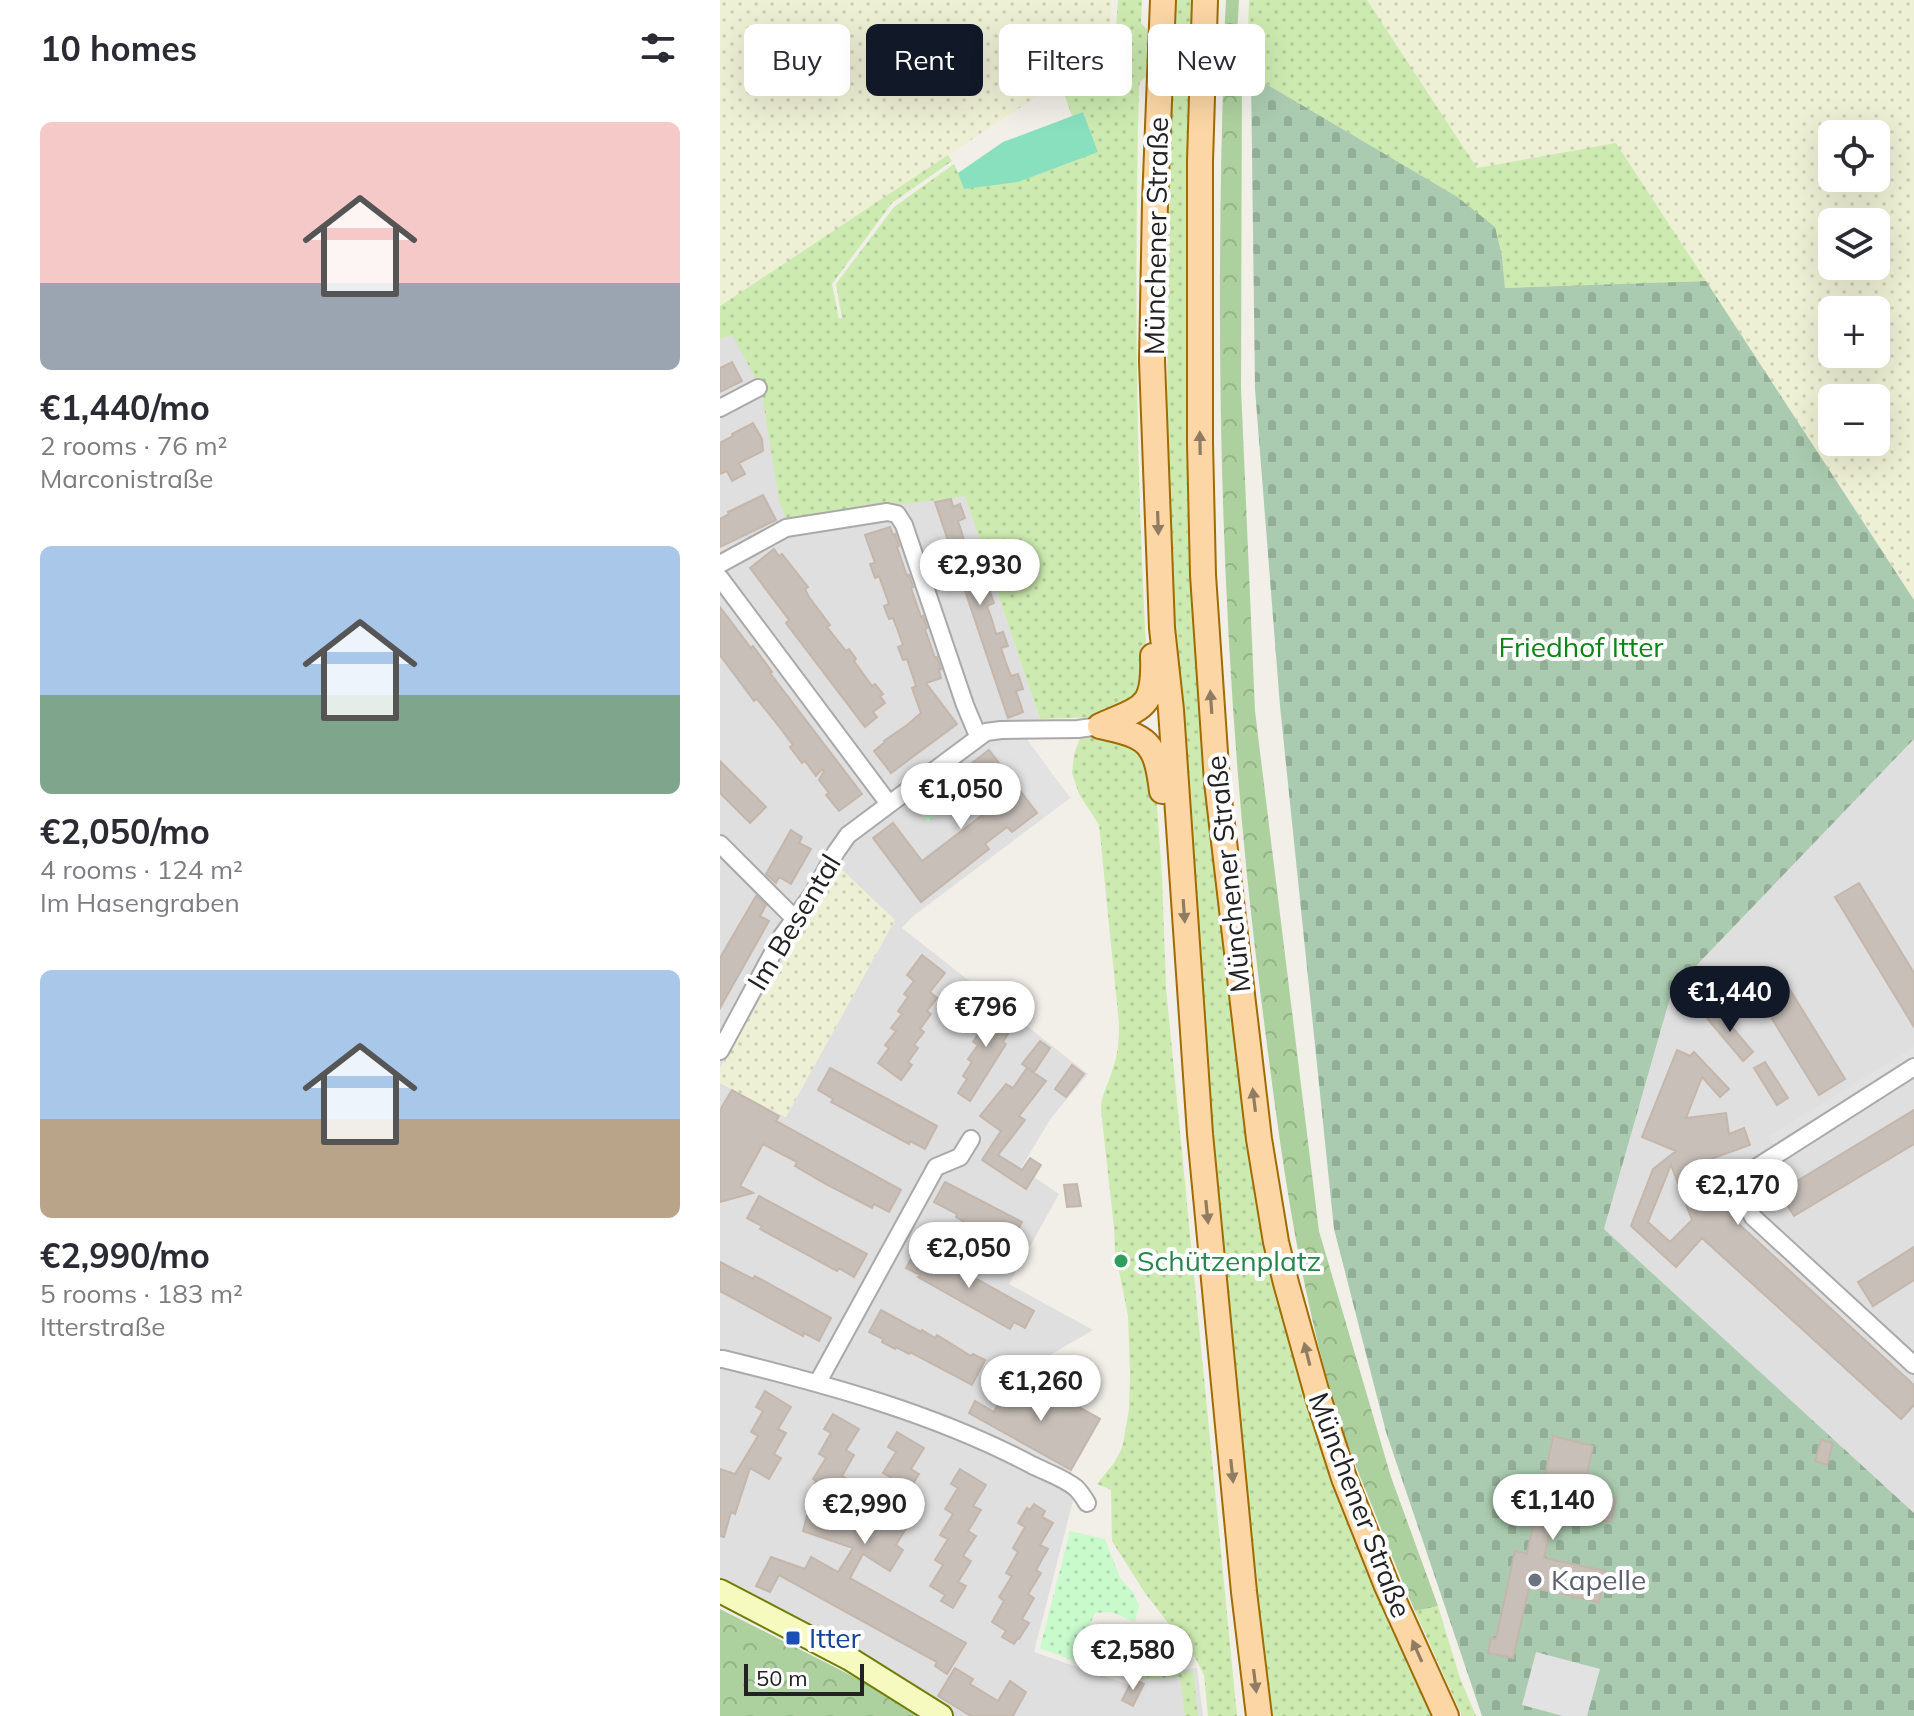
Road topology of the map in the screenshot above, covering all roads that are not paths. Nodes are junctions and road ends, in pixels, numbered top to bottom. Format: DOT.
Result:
graph roads {
  1 [pos="1163,0"];
  2 [pos="1205,0"];
  3 [pos="758,388"];
  4 [pos="720,408"];
  5 [pos="720,564"];
  6 [pos="720,578"];
  7 [pos="1162,628"];
  8 [pos="1100,726"];
  9 [pos="978,736"];
  10 [pos="889,804"];
  11 [pos="1179,833"];
  12 [pos="720,844"];
  13 [pos="795,919"];
  14 [pos="721,1045"];
  15 [pos="1914,1067"];
  16 [pos="971,1139"];
  17 [pos="720,1359"];
  18 [pos="1914,1365"];
  19 [pos="818,1382"];
  20 [pos="1087,1503"];
  21 [pos="720,1591"];
  22 [pos="941,1716"];
  23 [pos="1259,1716"];
  24 [pos="1446,1716"];
  1 -- 7 [label="main road, Münchener Straße, one-way"];
  24 -- 2 [label="main road, Münchener Straße, one-way"];
  3 -- 4 [label="street"];
  5 -- 9 [label="street"];
  6 -- 10 [label="street"];
  7 -- 8 [label="main road"];
  7 -- 11 [label="main road, Münchener Straße"];
  8 -- 9 [label="street, Im Besental"];
  8 -- 11 [label="main road"];
  9 -- 10 [label="street, Im Besental"];
  10 -- 13 [label="street, Im Besental"];
  11 -- 23 [label="main road, Münchener Straße, one-way"];
  12 -- 13 [label="street"];
  13 -- 14 [label="street, Im Besental"];
  15 -- 18 [label="street"];
  16 -- 19 [label="street"];
  17 -- 19 [label="street"];
  19 -- 20 [label="street"];
  21 -- 22 [label="street"];
}
